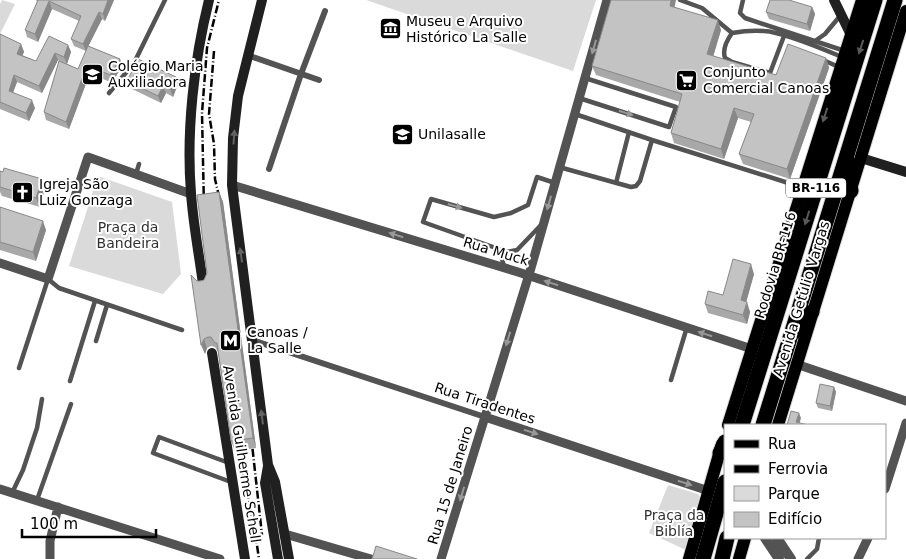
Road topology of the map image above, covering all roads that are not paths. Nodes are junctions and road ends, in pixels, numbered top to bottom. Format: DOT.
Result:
graph roads {
  1 [pos="164,0"];
  2 [pos="209,0"];
  3 [pos="262,0"];
  4 [pos="607,0"];
  5 [pos="680,0"];
  6 [pos="743,0"];
  7 [pos="834,0"];
  8 [pos="862,0"];
  9 [pos="875,0"];
  10 [pos="895,0"];
  11 [pos="325,10"];
  12 [pos="906,11"];
  13 [pos="842,14"];
  14 [pos="732,33"];
  15 [pos="850,35"];
  16 [pos="784,36"];
  17 [pos="815,41"];
  18 [pos="785,51"];
  19 [pos="777,54"];
  20 [pos="247,55"];
  21 [pos="815,57"];
  22 [pos="843,59"];
  23 [pos="301,74"];
  24 [pos="585,78"];
  25 [pos="319,80"];
  26 [pos="109,93"];
  27 [pos="579,98"];
  28 [pos="575,114"];
  29 [pos="629,132"];
  30 [pos="652,140"];
  31 [pos="854,156"];
  32 [pos="139,164"];
  33 [pos="559,167"];
  34 [pos="269,169"];
  35 [pos="906,172"];
  36 [pos="136,174"];
  37 [pos="616,182"];
  38 [pos="555,183"];
  39 [pos="232,185"];
  40 [pos="802,187"];
  41 [pos="850,191"];
  42 [pos="190,194"];
  43 [pos="544,221"];
  44 [pos="500,250"];
  45 [pos="0,263"];
  46 [pos="504,268"];
  47 [pos="528,276"];
  48 [pos="48,278"];
  49 [pos="203,284"];
  50 [pos="95,301"];
  51 [pos="107,305"];
  52 [pos="812,312"];
  53 [pos="687,328"];
  54 [pos="182,330"];
  55 [pos="252,340"];
  56 [pos="96,341"];
  57 [pos="752,349"];
  58 [pos="212,353"];
  59 [pos="796,364"];
  60 [pos="19,368"];
  61 [pos="757,376"];
  62 [pos="671,380"];
  63 [pos="70,381"];
  64 [pos="42,399"];
  65 [pos="906,401"];
  66 [pos="71,404"];
  67 [pos="485,417"];
  68 [pos="906,423"];
  69 [pos="728,424"];
  70 [pos="733,424"];
  71 [pos="742,424"];
  72 [pos="763,424"];
  73 [pos="769,424"];
  74 [pos="778,424"];
  75 [pos="722,447"];
  76 [pos="230,463"];
  77 [pos="268,465"];
  78 [pos="233,482"];
  79 [pos="724,486"];
  80 [pos="886,486"];
  81 [pos="0,489"];
  82 [pos="709,491"];
  83 [pos="12,493"];
  84 [pos="37,500"];
  85 [pos="58,507"];
  86 [pos="285,534"];
  87 [pos="727,539"];
  88 [pos="745,539"];
  89 [pos="766,539"];
  90 [pos="777,539"];
  91 [pos="820,539"];
  92 [pos="868,539"];
  93 [pos="50,559"];
  94 [pos="220,559"];
  95 [pos="245,559"];
  96 [pos="278,559"];
  97 [pos="289,559"];
  98 [pos="371,559"];
  99 [pos="441,559"];
  100 [pos="689,559"];
  101 [pos="703,559"];
  102 [pos="722,559"];
  103 [pos="739,559"];
  104 [pos="779,559"];
  105 [pos="791,559"];
  106 [pos="807,559"];
  107 [pos="858,559"];
  1 -- 26 [label="lane"];
  2 -- 42 [label="main road"];
  3 -- 20 [label="main road"];
  4 -- 24 [label="street, Rua 15 de Janeiro, one-way"];
  5 -- 14 [label="lane"];
  6 -- 17 [label="lane"];
  7 -- 13 [label="main road"];
  8 -- 15 [label="main road"];
  9 -- 61 [label="highway, Rodovia BR-116 / BR-116, one-way"];
  10 -- 31 [label="highway, BR-116"];
  11 -- 23 [label="street"];
  12 -- 31 [label="main road"];
  13 -- 15 [label="main road"];
  13 -- 17 [label="lane"];
  14 -- 16 [label="lane"];
  14 -- 19 [label="lane"];
  15 -- 22 [label="main road"];
  16 -- 19 [label="lane"];
  16 -- 22 [label="lane"];
  17 -- 22 [label="lane"];
  18 -- 19 [label="lane"];
  20 -- 23 [label="street"];
  39 -- 20 [label="main road, one-way"];
  21 -- 22 [label="lane"];
  22 -- 40 [label="main road, one-way"];
  23 -- 25 [label="street"];
  23 -- 34 [label="street"];
  24 -- 27 [label="street, Rua 15 de Janeiro"];
  27 -- 24 [label="lane, one-way"];
  27 -- 28 [label="street, Rua 15 de Janeiro"];
  28 -- 29 [label="lane"];
  28 -- 33 [label="street, Rua 15 de Janeiro"];
  29 -- 30 [label="lane"];
  29 -- 37 [label="lane"];
  30 -- 37 [label="lane"];
  30 -- 40 [label="lane"];
  31 -- 35 [label="main road"];
  31 -- 41 [label="highway, BR-116"];
  31 -- 72 [label="highway, BR-116"];
  32 -- 36 [label="lane"];
  33 -- 37 [label="lane"];
  33 -- 38 [label="street, Rua 15 de Janeiro"];
  36 -- 42 [label="street"];
  36 -- 48 [label="street"];
  38 -- 43 [label="street, Rua 15 de Janeiro, one-way"];
  44 -- 38 [label="lane, one-way"];
  46 -- 39 [label="street, Rua Muck, one-way"];
  55 -- 39 [label="main road, one-way"];
  40 -- 57 [label="main road"];
  41 -- 52 [label="main road, Avenida Getúlio Vargas"];
  42 -- 49 [label="main road"];
  43 -- 44 [label="lane"];
  43 -- 47 [label="street, Rua 15 de Janeiro"];
  44 -- 46 [label="lane"];
  45 -- 48 [label="street"];
  46 -- 47 [label="street, Rua Muck"];
  53 -- 47 [label="street, Rua Muck, one-way"];
  47 -- 67 [label="street, Rua 15 de Janeiro, one-way"];
  48 -- 50 [label="lane"];
  48 -- 60 [label="lane"];
  50 -- 51 [label="lane"];
  50 -- 63 [label="lane"];
  51 -- 54 [label="lane"];
  51 -- 56 [label="lane"];
  52 -- 59 [label="main road, Avenida Getúlio Vargas"];
  52 -- 73 [label="highway"];
  57 -- 53 [label="street, Rua Muck, one-way"];
  53 -- 62 [label="lane"];
  55 -- 67 [label="street, Rua Tiradentes"];
  77 -- 55 [label="main road, one-way"];
  57 -- 69 [label="main road"];
  58 -- 76 [label="main road, Avenida Guilherme Schell"];
  59 -- 65 [label="street"];
  59 -- 74 [label="main road, Avenida Getúlio Vargas"];
  61 -- 70 [label="highway, BR-116"];
  61 -- 71 [label="highway, Rodovia BR-116 / BR-116"];
  64 -- 83 [label="lane"];
  66 -- 84 [label="lane"];
  67 -- 82 [label="street, Rua Tiradentes, one-way"];
  67 -- 99 [label="street, Rua 15 de Janeiro, one-way"];
  68 -- 80 [label="street"];
  75 -- 82 [label="main road"];
  76 -- 78 [label="main road, Avenida Guilherme Schell"];
  76 -- 78 [label="lane"];
  77 -- 86 [label="main road"];
  77 -- 96 [label="main road"];
  78 -- 95 [label="main road, Avenida Guilherme Schell"];
  79 -- 101 [label="highway"];
  81 -- 83 [label="street"];
  82 -- 100 [label="main road"];
  83 -- 84 [label="street"];
  84 -- 85 [label="street"];
  85 -- 93 [label="street"];
  85 -- 94 [label="street"];
  86 -- 97 [label="main road"];
  86 -- 98 [label="street"];
  87 -- 102 [label="highway"];
  88 -- 103 [label="main road"];
  89 -- 104 [label="street"];
  90 -- 105 [label="street"];
  91 -- 106 [label="lane"];
  92 -- 107 [label="street"];
}
